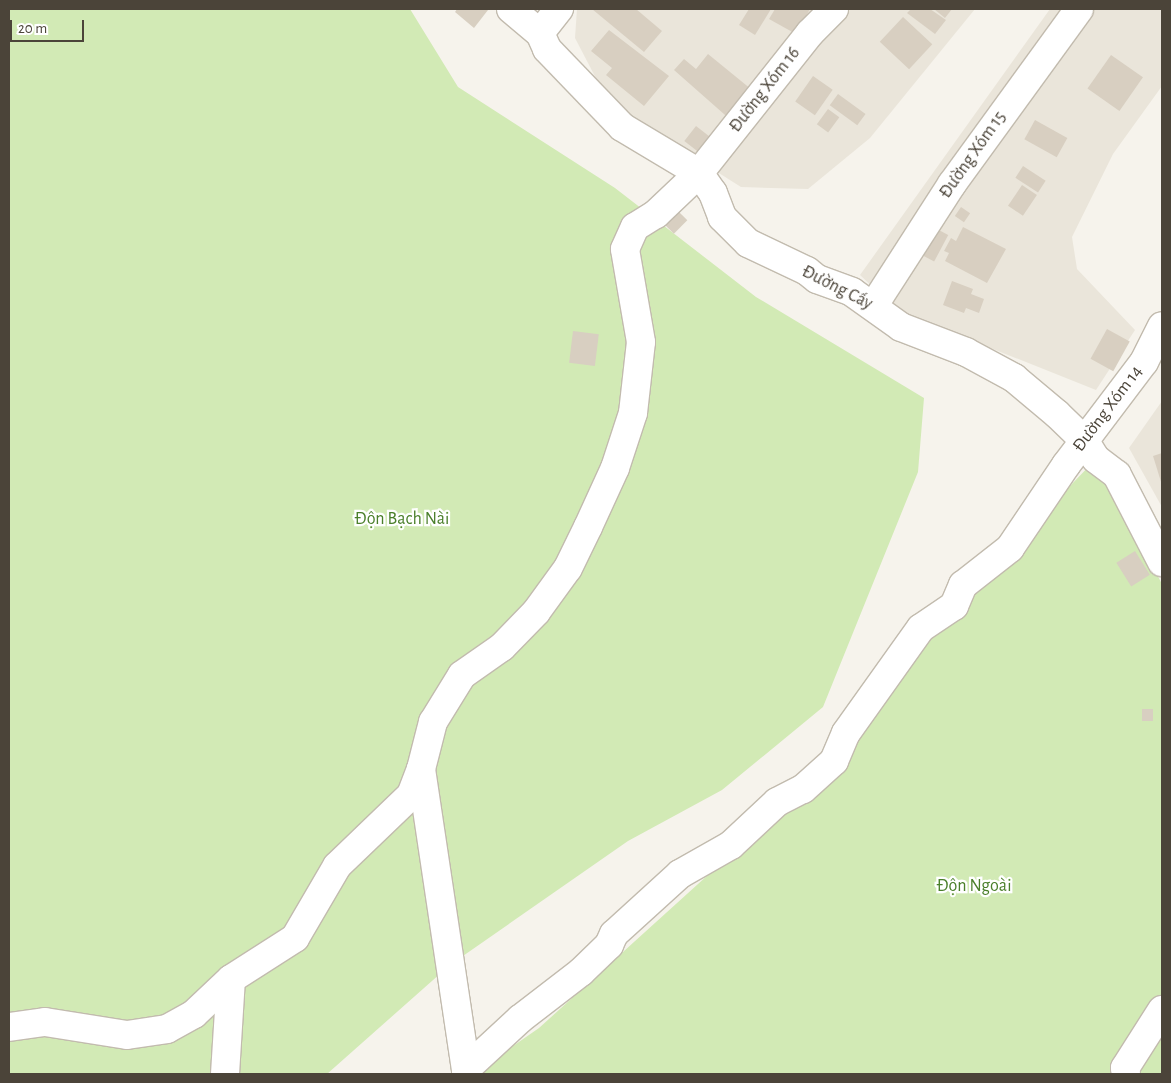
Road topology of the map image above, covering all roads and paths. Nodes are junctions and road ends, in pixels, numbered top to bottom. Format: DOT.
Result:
graph roads {
  1 [pos="511,9"];
  2 [pos="559,9"];
  3 [pos="834,9"];
  4 [pos="1079,9"];
  5 [pos="540,33"];
  6 [pos="700,173"];
  7 [pos="874,305"];
  8 [pos="1162,326"];
  9 [pos="1084,440"];
  10 [pos="1162,562"];
  11 [pos="421,769"];
  12 [pos="231,979"];
  13 [pos="1162,1010"];
  14 [pos="9,1027"];
  15 [pos="466,1072"];
  16 [pos="225,1074"];
  17 [pos="1126,1074"];
  1 -- 5 [label="street, Đường Cấy"];
  2 -- 5 [label="street"];
  3 -- 6 [label="street, Đường Xóm 16"];
  4 -- 7 [label="street, Đường Xóm 15"];
  5 -- 6 [label="street, Đường Cấy"];
  6 -- 7 [label="street, Đường Cấy"];
  6 -- 11 [label="street, Đường Xóm 16"];
  7 -- 9 [label="street, Đường Cấy"];
  8 -- 9 [label="street, Đường Xóm 14"];
  9 -- 10 [label="street, Đường Cấy"];
  9 -- 15 [label="street, Đường Xóm 14"];
  11 -- 12 [label="street"];
  11 -- 15 [label="street"];
  12 -- 14 [label="street"];
  12 -- 16 [label="street"];
  13 -- 17 [label="street"];
}
